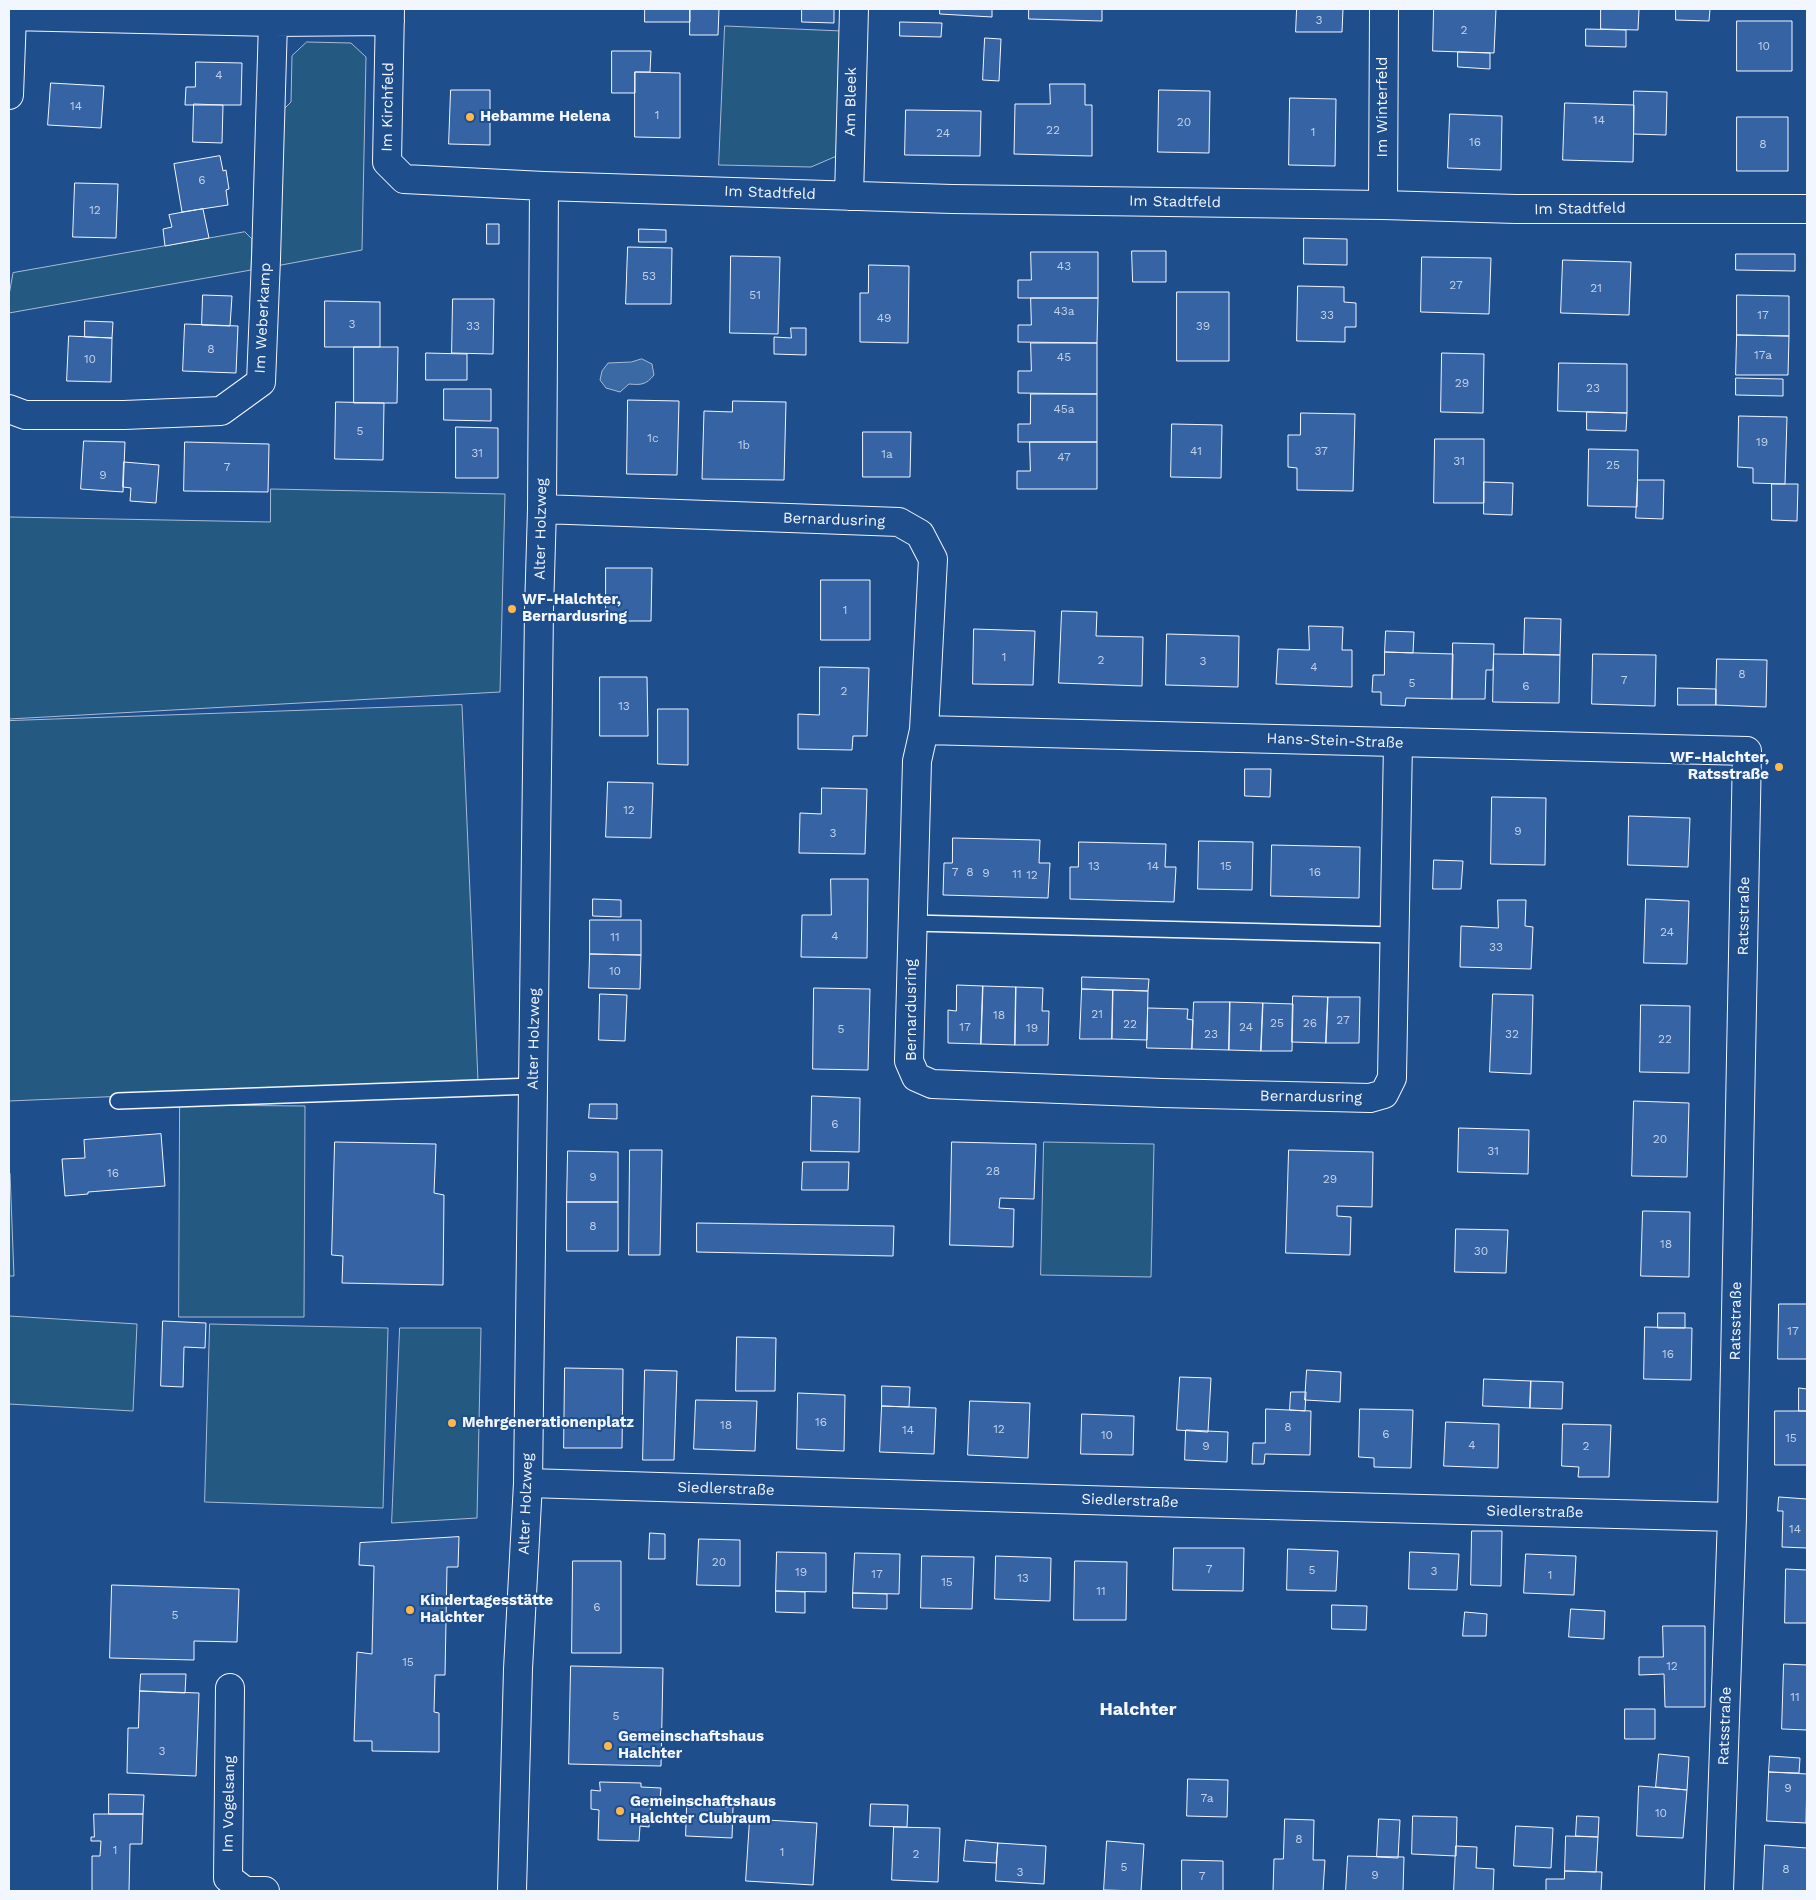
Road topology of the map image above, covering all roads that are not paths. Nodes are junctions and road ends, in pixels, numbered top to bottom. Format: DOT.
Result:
graph roads {
  1 [pos="854,9"];
  2 [pos="1384,9"];
  3 [pos="123,13"];
  4 [pos="390,15"];
  5 [pos="10,16"];
  6 [pos="273,22"];
  7 [pos="9,95"];
  8 [pos="544,186"];
  9 [pos="849,196"];
  10 [pos="1383,205"];
  11 [pos="1807,209"];
  12 [pos="9,409"];
  13 [pos="542,509"];
  14 [pos="924,730"];
  15 [pos="1398,742"];
  16 [pos="1747,751"];
  17 [pos="912,923"];
  18 [pos="1394,935"];
  19 [pos="533,1086"];
  20 [pos="118,1102"];
  21 [pos="528,1483"];
  22 [pos="1732,1517"];
  23 [pos="230,1688"];
  24 [pos="265,1891"];
  25 [pos="512,1891"];
  26 [pos="1719,1891"];
  1 -- 9 [label="street, Am Bleek"];
  2 -- 10 [label="street, Im Winterfeld"];
  3 -- 5 [label="street"];
  3 -- 6 [label="street"];
  4 -- 6 [label="street"];
  4 -- 8 [label="street, Im Kirchfeld"];
  5 -- 7 [label="street"];
  6 -- 12 [label="street, Im Weberkamp"];
  8 -- 9 [label="street, Im Stadtfeld"];
  8 -- 13 [label="street, Alter Holzweg"];
  9 -- 10 [label="street, Im Stadtfeld"];
  10 -- 11 [label="street, Im Stadtfeld"];
  13 -- 14 [label="street, Bernardusring"];
  13 -- 19 [label="street, Alter Holzweg"];
  14 -- 15 [label="street, Hans-Stein-Straße"];
  14 -- 17 [label="street, Bernardusring"];
  15 -- 16 [label="street, Hans-Stein-Straße"];
  15 -- 18 [label="street, Bernardusring"];
  16 -- 22 [label="street, Ratsstraße"];
  17 -- 18 [label="lane"];
  17 -- 18 [label="street, Bernardusring"];
  19 -- 20 [label="lane"];
  19 -- 21 [label="street, Alter Holzweg"];
  21 -- 22 [label="street, Siedlerstraße"];
  21 -- 25 [label="street, Alter Holzweg"];
  22 -- 26 [label="street, Ratsstraße"];
  23 -- 24 [label="street, Im Vogelsang"];
}
